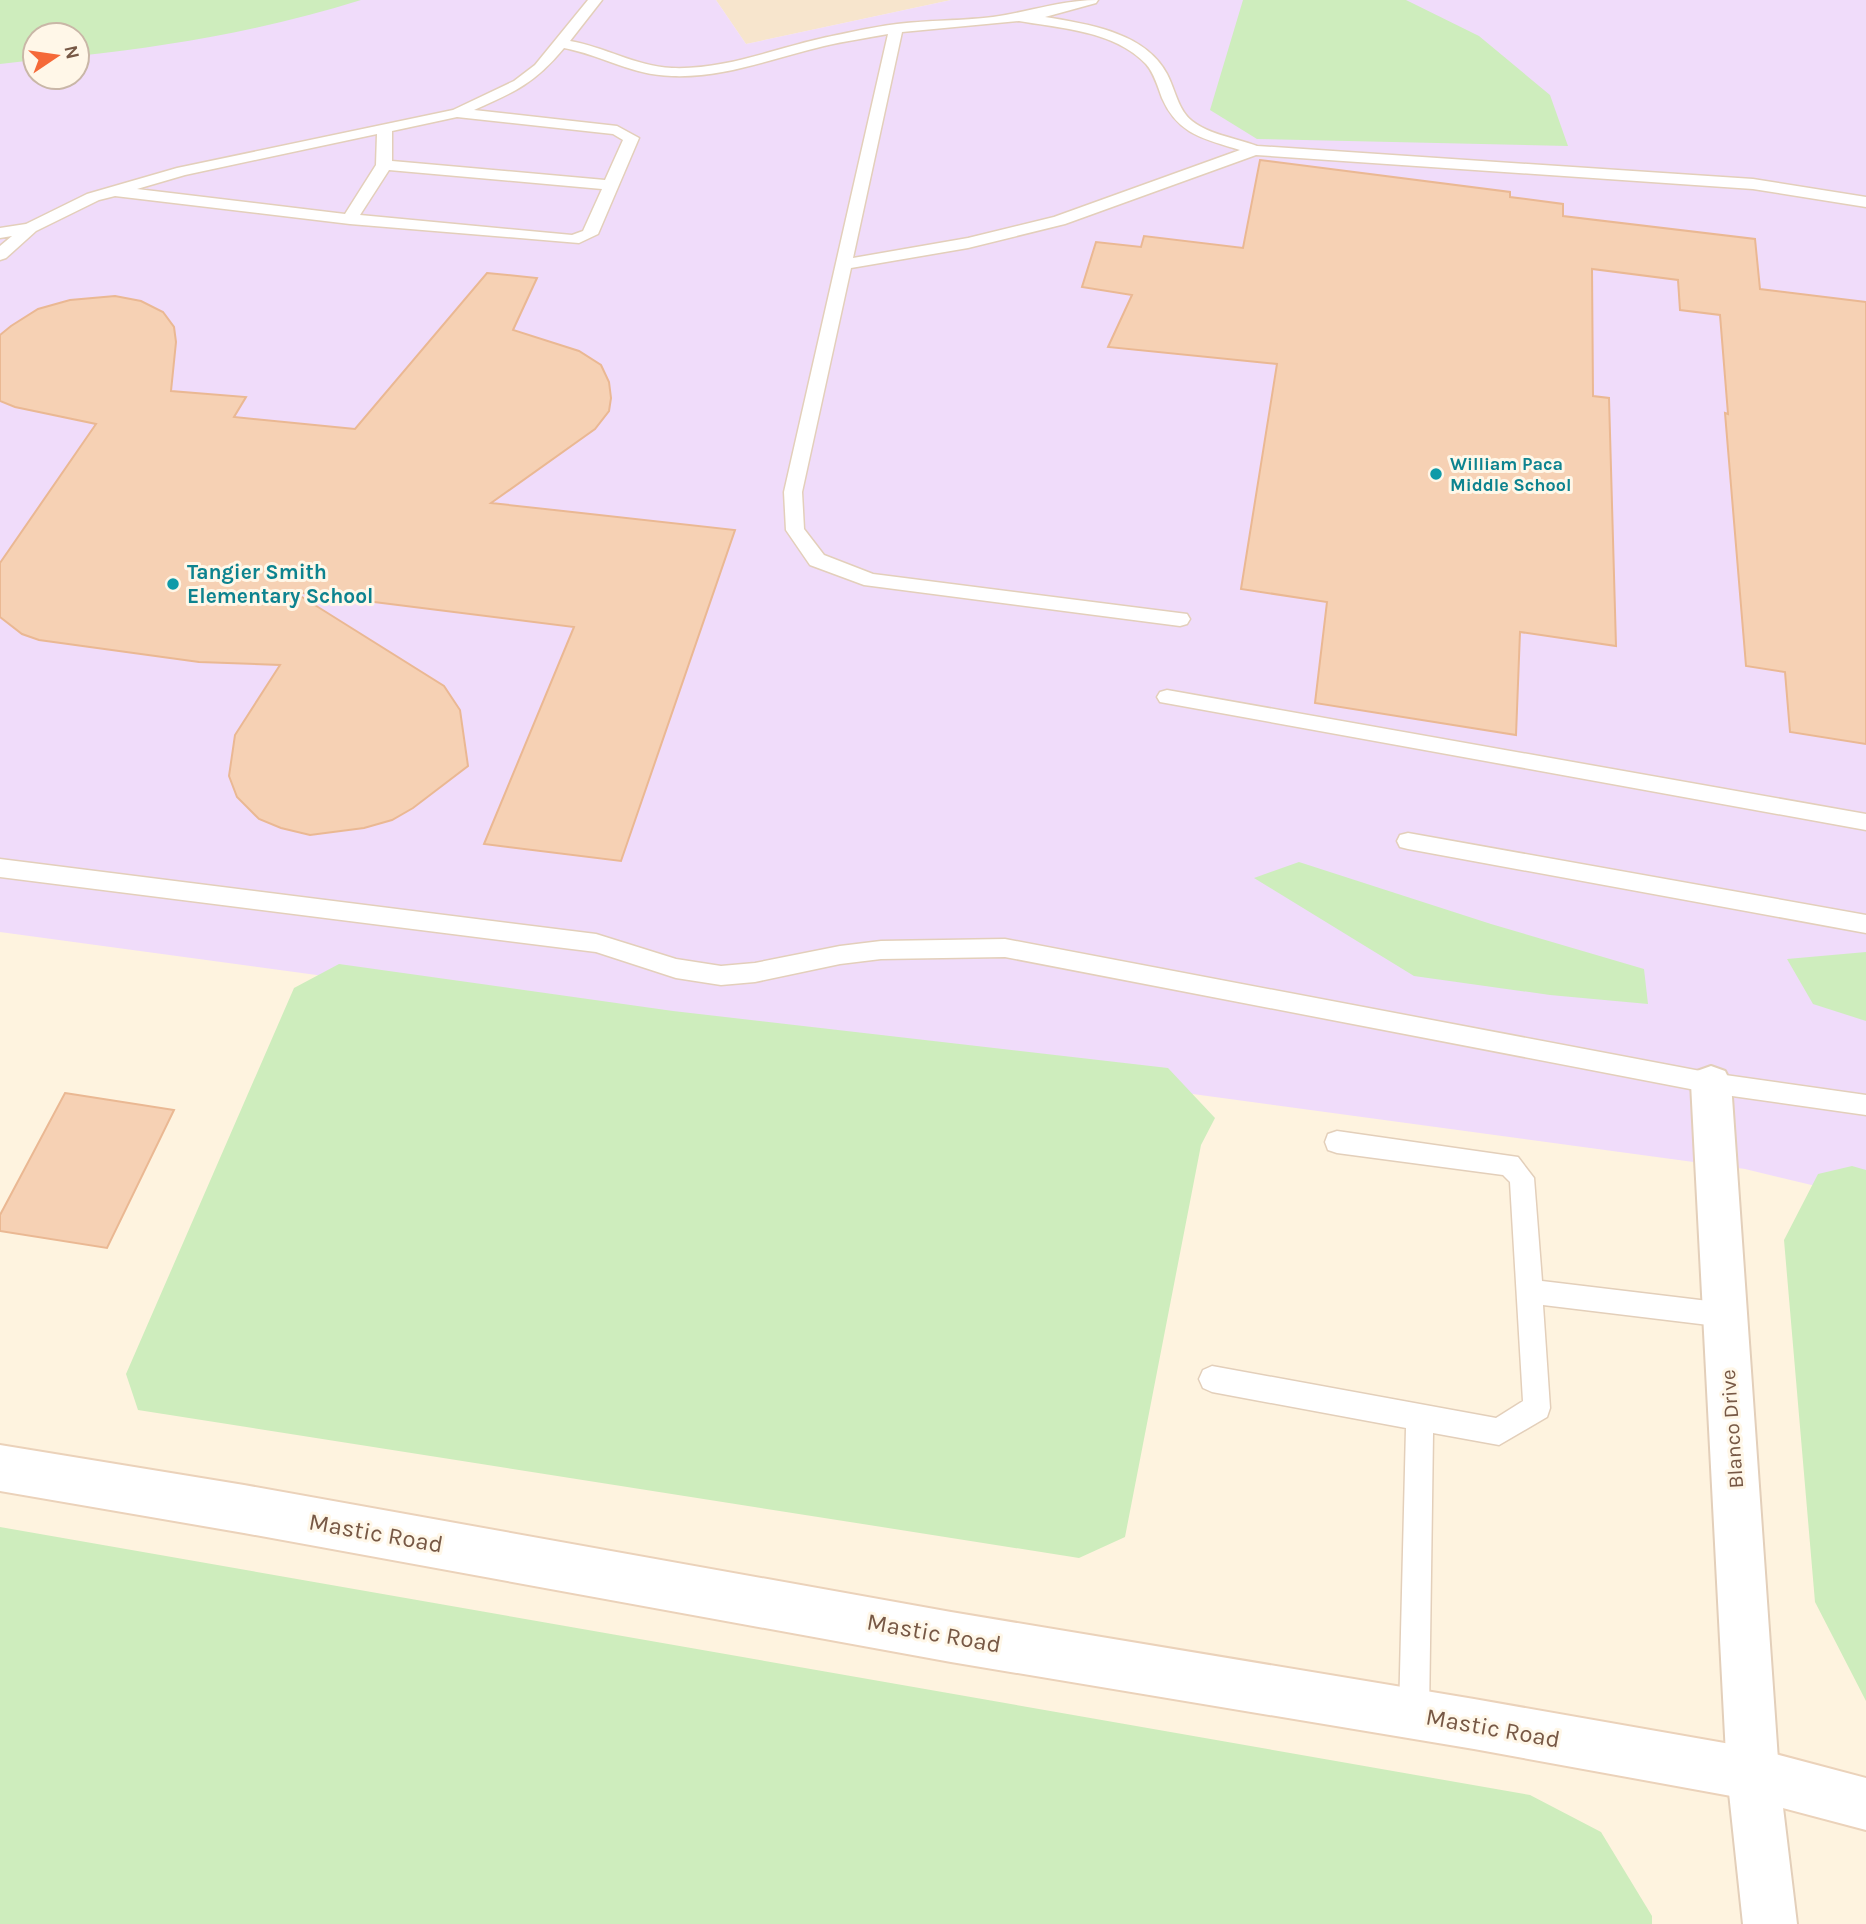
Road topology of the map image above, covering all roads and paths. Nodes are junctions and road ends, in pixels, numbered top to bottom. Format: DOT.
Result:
graph roads {
  1 [pos="595,0"];
  2 [pos="1091,0"];
  3 [pos="1020,16"];
  4 [pos="896,28"];
  5 [pos="560,43"];
  6 [pos="457,113"];
  7 [pos="385,128"];
  8 [pos="1255,150"];
  9 [pos="384,165"];
  10 [pos="612,185"];
  11 [pos="115,191"];
  12 [pos="1866,202"];
  13 [pos="350,219"];
  14 [pos="30,228"];
  15 [pos="0,233"];
  16 [pos="0,255"];
  17 [pos="844,264"];
  18 [pos="1180,619"];
  19 [pos="1167,697"];
  20 [pos="1866,822"];
  21 [pos="1408,841"];
  22 [pos="0,868"];
  23 [pos="1866,925"];
  24 [pos="1711,1083"];
  25 [pos="1866,1105"];
  26 [pos="1337,1142"];
  27 [pos="1531,1292"];
  28 [pos="1725,1315"];
  29 [pos="1212,1379"];
  30 [pos="1420,1417"];
  31 [pos="0,1468"];
  32 [pos="1415,1714"];
  33 [pos="1753,1774"];
  34 [pos="1866,1804"];
  35 [pos="1770,1924"];
  1 -- 5 [label="lane"];
  2 -- 3 [label="lane"];
  3 -- 4 [label="lane"];
  3 -- 8 [label="lane"];
  4 -- 5 [label="lane"];
  4 -- 17 [label="lane"];
  5 -- 6 [label="lane"];
  6 -- 7 [label="lane"];
  6 -- 10 [label="lane"];
  7 -- 9 [label="lane"];
  7 -- 11 [label="lane"];
  8 -- 12 [label="lane"];
  8 -- 17 [label="lane"];
  9 -- 10 [label="lane"];
  9 -- 13 [label="lane"];
  10 -- 13 [label="lane"];
  11 -- 13 [label="lane"];
  11 -- 14 [label="lane"];
  14 -- 15 [label="lane"];
  14 -- 16 [label="lane"];
  17 -- 18 [label="lane"];
  19 -- 20 [label="lane"];
  21 -- 23 [label="lane"];
  22 -- 24 [label="lane"];
  24 -- 25 [label="lane"];
  24 -- 28 [label="main road, Blanco Drive"];
  26 -- 27 [label="lane"];
  27 -- 28 [label="lane"];
  27 -- 30 [label="lane"];
  28 -- 33 [label="main road, Blanco Drive"];
  29 -- 30 [label="lane"];
  30 -- 32 [label="lane"];
  31 -- 32 [label="main road, Mastic Road"];
  32 -- 33 [label="main road, Mastic Road"];
  33 -- 34 [label="main road, Mastic Road"];
  33 -- 35 [label="main road, Blanco Drive"];
}
